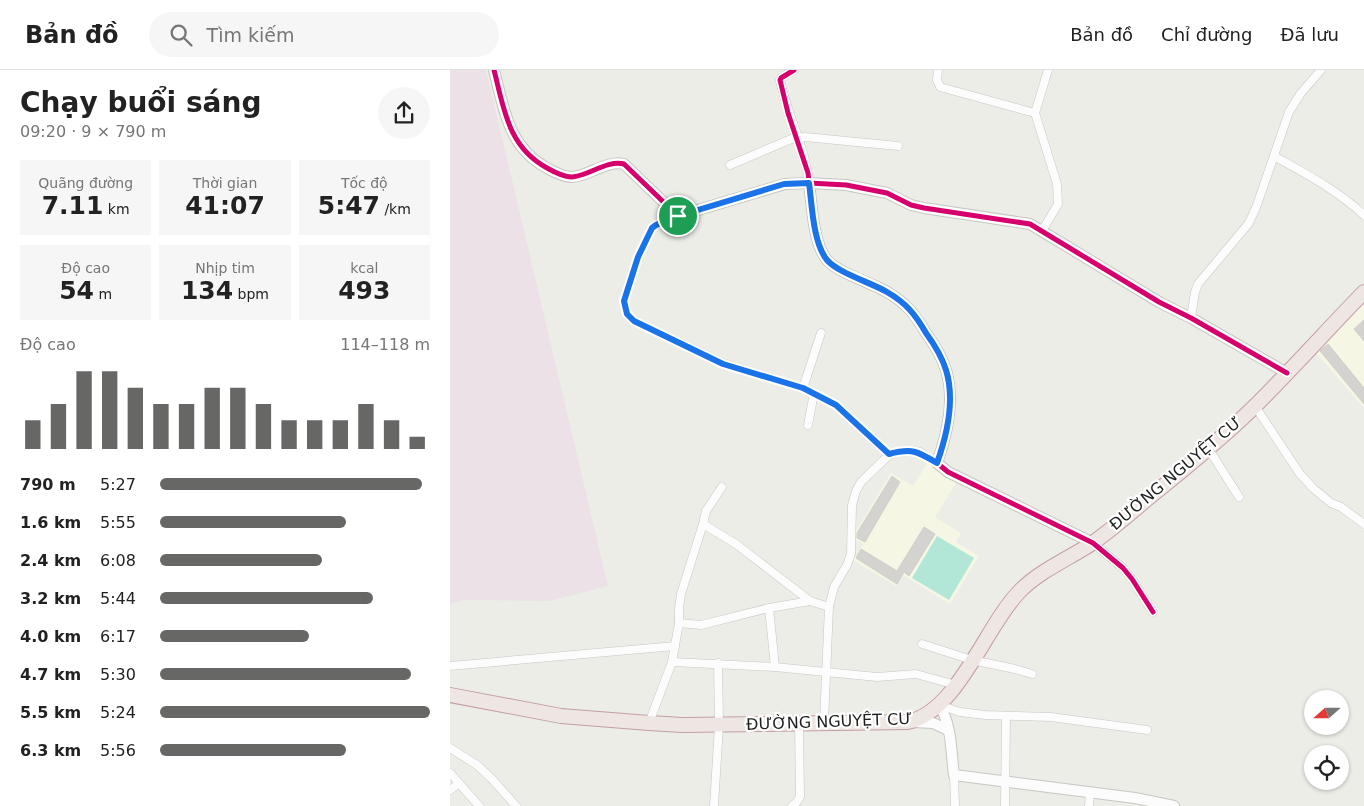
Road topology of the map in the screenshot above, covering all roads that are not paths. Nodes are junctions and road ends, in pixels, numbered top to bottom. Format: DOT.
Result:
graph roads {
  1 [pos="494,70"];
  2 [pos="794,70"];
  3 [pos="938,70"];
  4 [pos="1048,70"];
  5 [pos="1321,70"];
  6 [pos="1035,113"];
  7 [pos="797,138"];
  8 [pos="898,146"];
  9 [pos="1274,156"];
  10 [pos="730,164"];
  11 [pos="809,183"];
  12 [pos="1364,215"];
  13 [pos="678,216"];
  14 [pos="1042,232"];
  15 [pos="1363,295"];
  16 [pos="1191,318"];
  17 [pos="821,333"];
  18 [pos="1287,373"];
  19 [pos="803,388"];
  20 [pos="814,393"];
  21 [pos="1256,406"];
  22 [pos="808,425"];
  23 [pos="1208,448"];
  24 [pos="889,454"];
  25 [pos="937,463"];
  26 [pos="722,488"];
  27 [pos="1239,496"];
  28 [pos="703,524"];
  29 [pos="1364,524"];
  30 [pos="1093,543"];
  31 [pos="810,601"];
  32 [pos="829,607"];
  33 [pos="769,608"];
  34 [pos="1153,612"];
  35 [pos="679,623"];
  36 [pos="922,644"];
  37 [pos="675,646"];
  38 [pos="972,660"];
  39 [pos="672,662"];
  40 [pos="718,663"];
  41 [pos="450,666"];
  42 [pos="775,667"];
  43 [pos="827,672"];
  44 [pos="1032,674"];
  45 [pos="956,685"];
  46 [pos="450,695"];
  47 [pos="939,705"];
  48 [pos="1006,716"];
  49 [pos="824,722"];
  50 [pos="908,722"];
  51 [pos="649,723"];
  52 [pos="800,723"];
  53 [pos="719,725"];
  54 [pos="948,730"];
  55 [pos="1146,730"];
  56 [pos="450,748"];
  57 [pos="450,773"];
  58 [pos="954,775"];
  59 [pos="1005,782"];
  60 [pos="459,783"];
  61 [pos="450,790"];
  62 [pos="1090,793"];
  63 [pos="479,806"];
  64 [pos="516,806"];
  65 [pos="714,806"];
  66 [pos="792,806"];
  67 [pos="955,806"];
  68 [pos="1005,806"];
  69 [pos="1089,806"];
  70 [pos="1174,806"];
  1 -- 13 [label="street"];
  2 -- 7 [label="street"];
  3 -- 6 [label="street"];
  4 -- 6 [label="street"];
  5 -- 9 [label="street"];
  6 -- 14 [label="street"];
  7 -- 8 [label="street"];
  7 -- 10 [label="street"];
  7 -- 11 [label="street"];
  9 -- 12 [label="street"];
  9 -- 16 [label="street"];
  11 -- 13 [label="street"];
  11 -- 14 [label="street"];
  11 -- 25 [label="street"];
  13 -- 19 [label="street"];
  14 -- 16 [label="street"];
  15 -- 18 [label="highway, ĐƯỜNG NGUYỆT CƯ"];
  16 -- 18 [label="street"];
  17 -- 19 [label="street"];
  18 -- 21 [label="highway, ĐƯỜNG NGUYỆT CƯ"];
  19 -- 20 [label="street"];
  20 -- 22 [label="street"];
  20 -- 24 [label="street"];
  21 -- 23 [label="highway, ĐƯỜNG NGUYỆT CƯ"];
  21 -- 29 [label="street"];
  23 -- 27 [label="street"];
  23 -- 30 [label="highway, ĐƯỜNG NGUYỆT CƯ"];
  24 -- 25 [label="street"];
  24 -- 32 [label="street"];
  25 -- 30 [label="street"];
  26 -- 28 [label="street"];
  28 -- 31 [label="street"];
  28 -- 35 [label="street"];
  30 -- 34 [label="street"];
  30 -- 38 [label="highway, ĐƯỜNG NGUYỆT CƯ"];
  31 -- 32 [label="street"];
  31 -- 33 [label="street"];
  32 -- 43 [label="street"];
  33 -- 35 [label="street"];
  33 -- 42 [label="street"];
  35 -- 37 [label="street"];
  36 -- 38 [label="street"];
  37 -- 39 [label="street"];
  37 -- 41 [label="street"];
  38 -- 44 [label="street"];
  38 -- 45 [label="highway, ĐƯỜNG NGUYỆT CƯ"];
  39 -- 40 [label="street"];
  39 -- 51 [label="street"];
  40 -- 42 [label="street"];
  40 -- 53 [label="street"];
  42 -- 43 [label="street"];
  43 -- 45 [label="street"];
  43 -- 49 [label="street"];
  45 -- 47 [label="highway, ĐƯỜNG NGUYỆT CƯ"];
  46 -- 51 [label="highway, ĐƯỜNG NGUYỆT CƯ"];
  47 -- 48 [label="street"];
  47 -- 50 [label="highway, ĐƯỜNG NGUYỆT CƯ"];
  47 -- 54 [label="street"];
  48 -- 55 [label="street"];
  48 -- 59 [label="street"];
  49 -- 50 [label="highway, ĐƯỜNG NGUYỆT CƯ"];
  49 -- 52 [label="highway, ĐƯỜNG NGUYỆT CƯ"];
  50 -- 54 [label="street"];
  51 -- 53 [label="highway, ĐƯỜNG NGUYỆT CƯ"];
  52 -- 53 [label="highway, ĐƯỜNG NGUYỆT CƯ"];
  52 -- 66 [label="street"];
  53 -- 65 [label="street"];
  54 -- 58 [label="street"];
  56 -- 64 [label="street"];
  57 -- 60 [label="street"];
  58 -- 59 [label="street"];
  58 -- 67 [label="street"];
  59 -- 62 [label="street"];
  59 -- 68 [label="street"];
  60 -- 61 [label="street"];
  60 -- 63 [label="street"];
  62 -- 69 [label="street"];
  62 -- 70 [label="street"];
}
